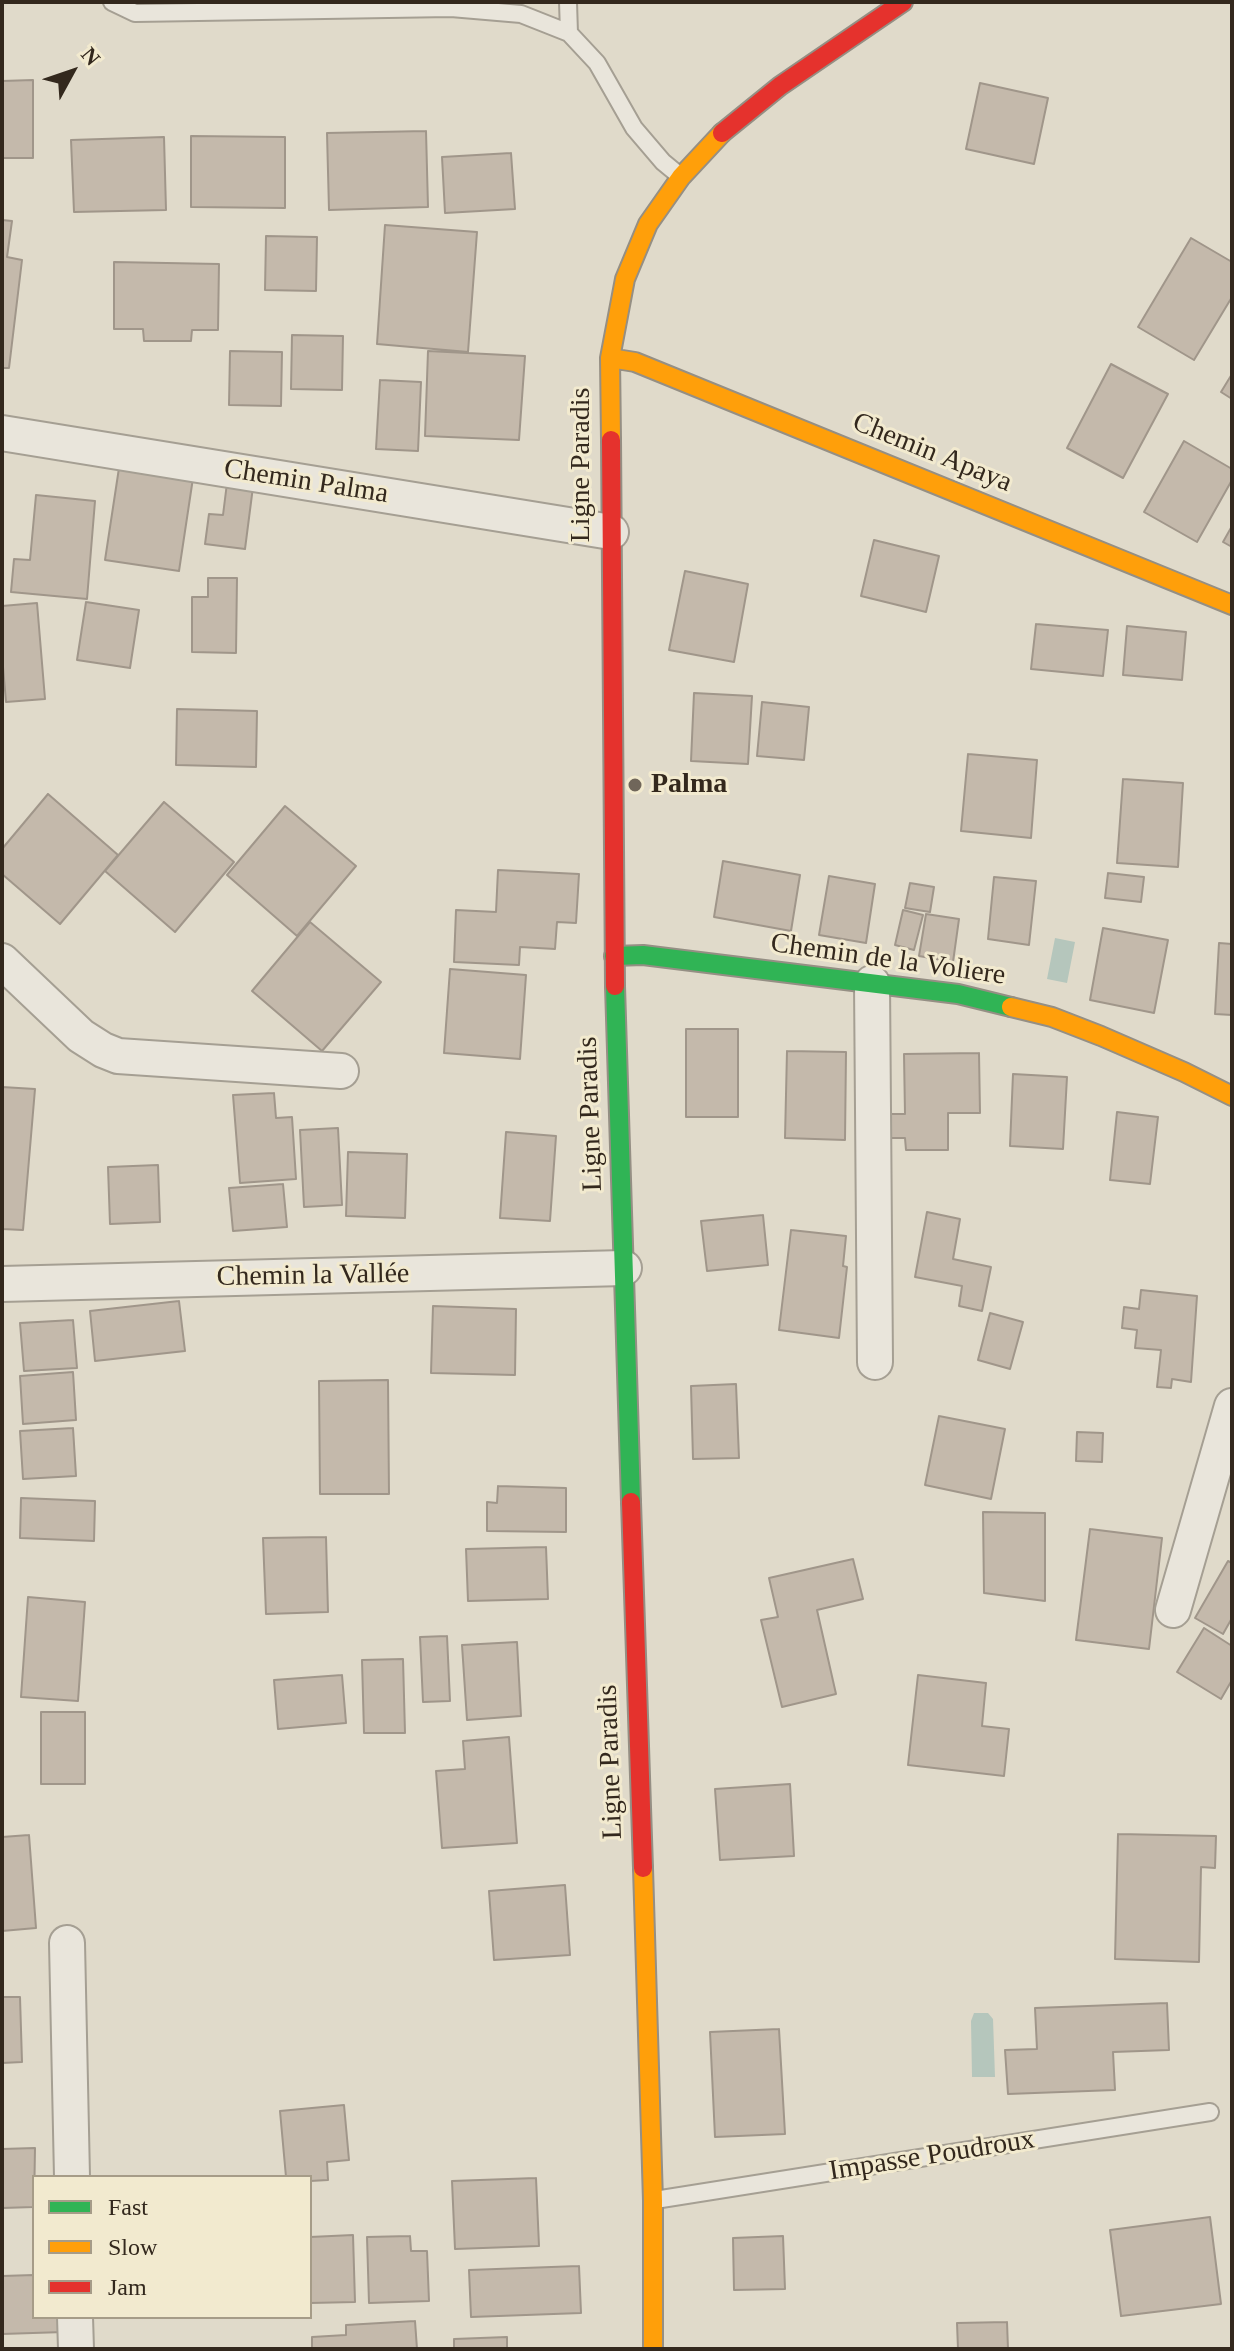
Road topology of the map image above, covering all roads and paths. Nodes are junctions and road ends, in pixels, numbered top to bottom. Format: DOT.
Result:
graph roads {
  1 [pos="112,2"];
  2 [pos="568,2"];
  3 [pos="903,2"];
  4 [pos="452,5"];
  5 [pos="569,33"];
  6 [pos="681,177"];
  7 [pos="610,358"];
  8 [pos="2,433"];
  9 [pos="611,532"];
  10 [pos="1232,605"];
  11 [pos="614,956"];
  12 [pos="2,961"];
  13 [pos="872,983"];
  14 [pos="341,1071"];
  15 [pos="1232,1096"];
  16 [pos="624,1268"];
  17 [pos="2,1284"];
  18 [pos="2,1296"];
  19 [pos="875,1362"];
  20 [pos="1232,1406"];
  21 [pos="1173,1610"];
  22 [pos="67,1943"];
  23 [pos="1210,2112"];
  24 [pos="72,2175"];
  25 [pos="653,2201"];
  26 [pos="75,2319"];
  27 [pos="76,2349"];
  28 [pos="653,2349"];
  1 -- 4 [label="lane"];
  2 -- 5 [label="lane"];
  3 -- 6 [label="main road, Ligne Paradis"];
  4 -- 5 [label="lane"];
  5 -- 6 [label="lane"];
  6 -- 7 [label="main road, Ligne Paradis"];
  7 -- 9 [label="main road, Ligne Paradis"];
  7 -- 10 [label="main road, Chemin Apaya"];
  8 -- 9 [label="street, Chemin Palma"];
  9 -- 11 [label="main road, Ligne Paradis"];
  11 -- 13 [label="main road, Chemin de la Voliere"];
  11 -- 16 [label="main road, Ligne Paradis"];
  12 -- 14 [label="street"];
  13 -- 15 [label="main road, Chemin de la Voliere"];
  13 -- 19 [label="street"];
  16 -- 17 [label="street, Chemin la Vallée"];
  16 -- 25 [label="main road, Ligne Paradis"];
  17 -- 18 [label="lane"];
  20 -- 21 [label="street"];
  22 -- 24 [label="street"];
  23 -- 25 [label="lane, Impasse Poudroux"];
  25 -- 28 [label="main road, Ligne Paradis"];
  26 -- 27 [label="street"];
}
